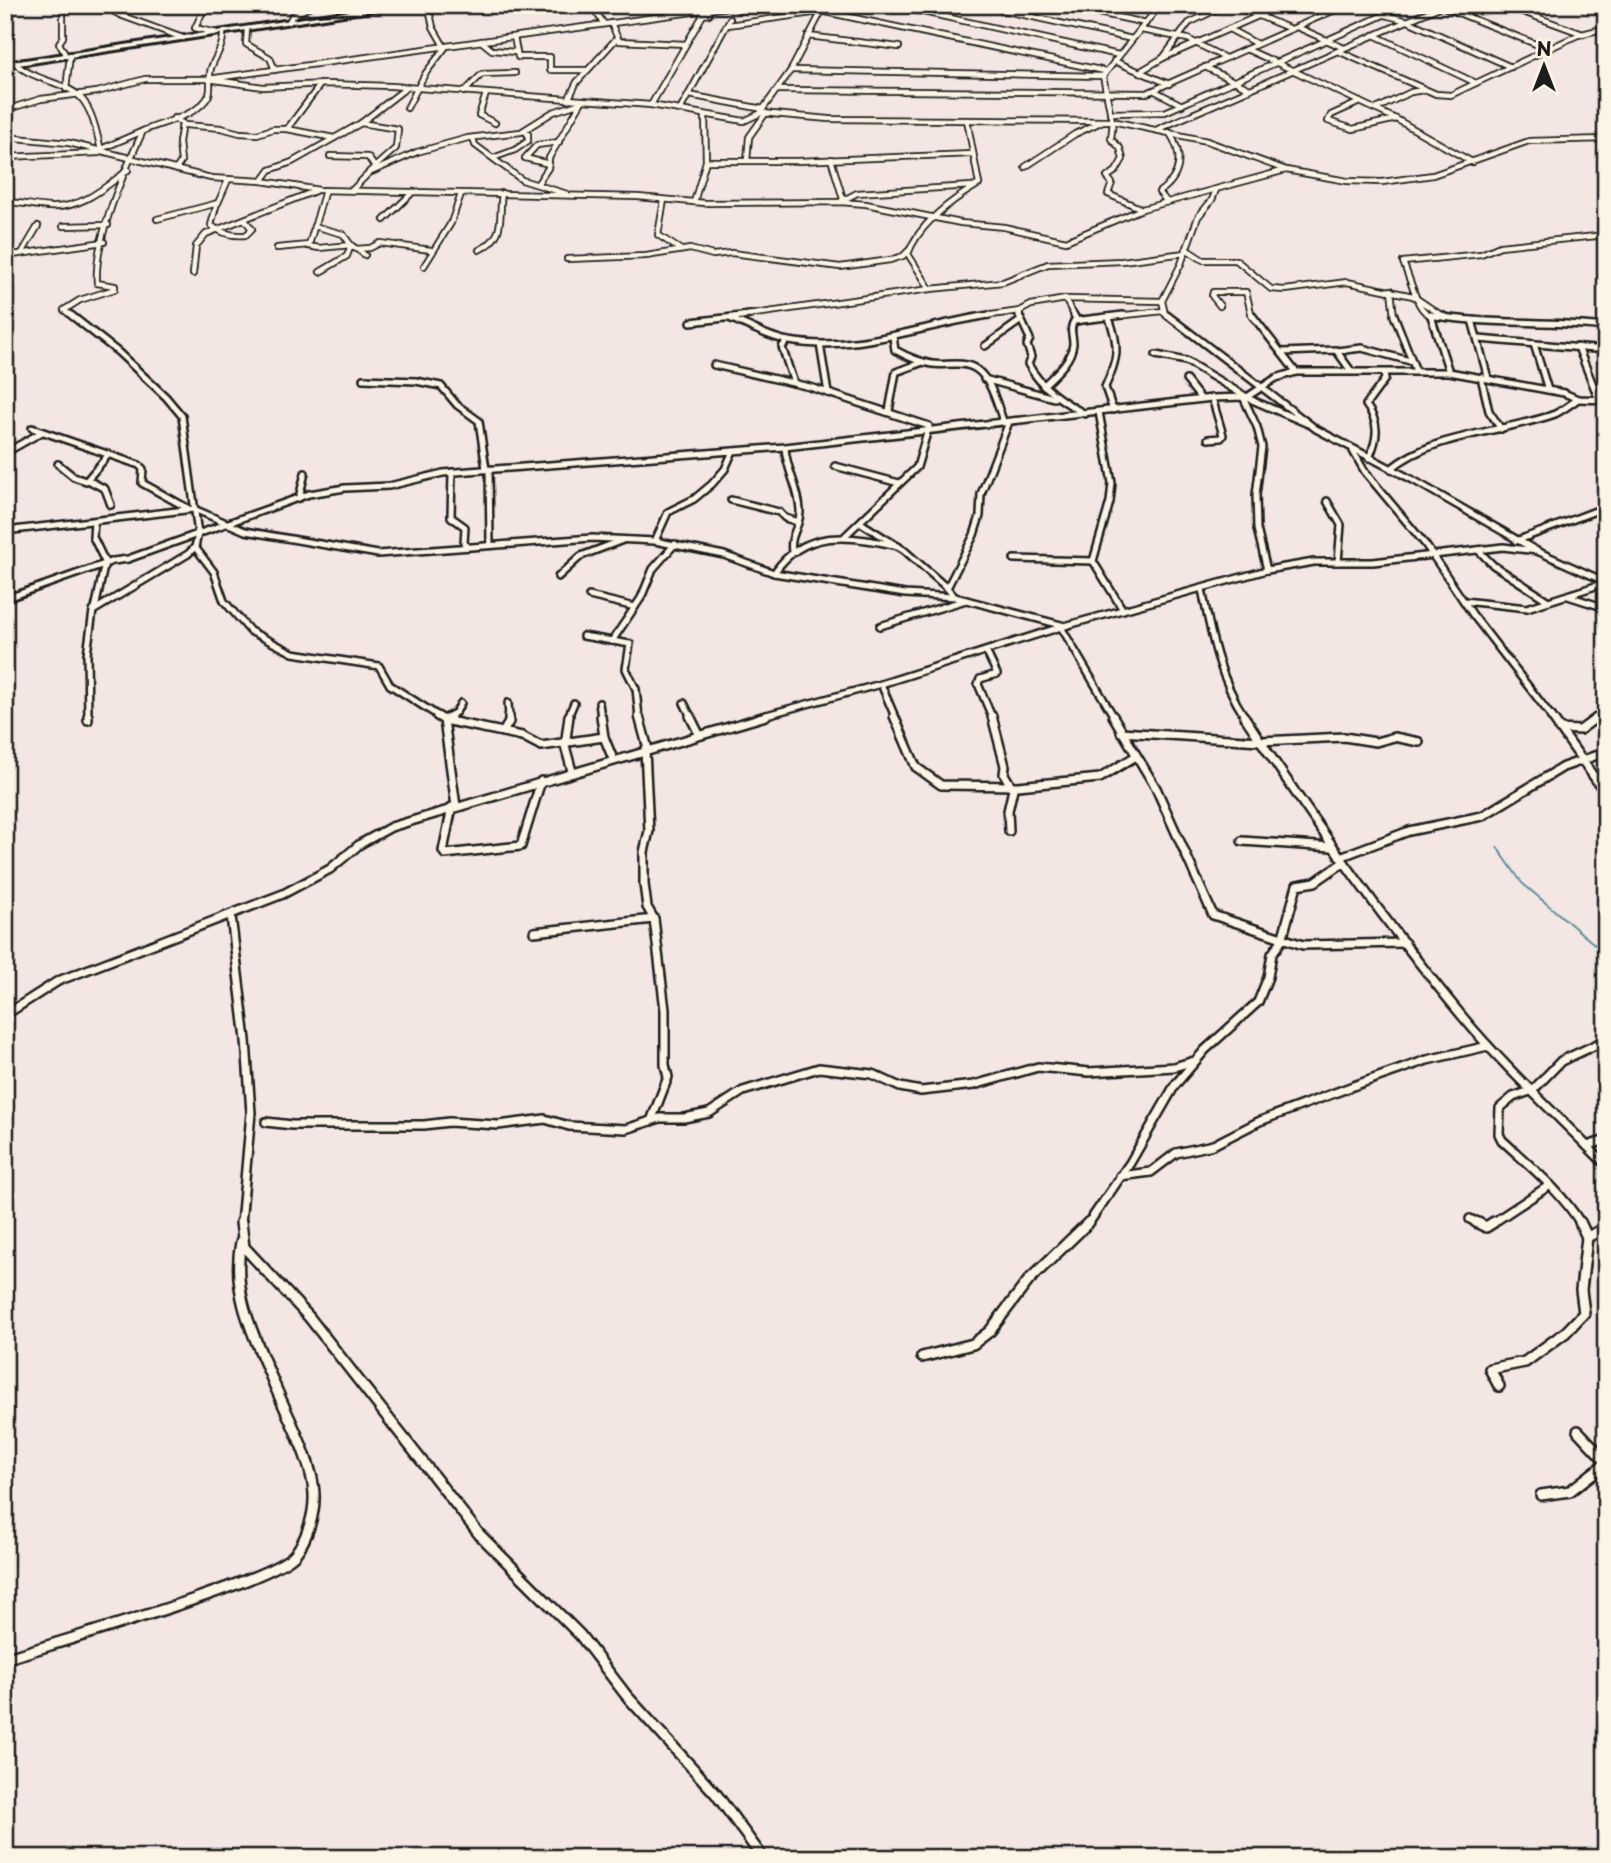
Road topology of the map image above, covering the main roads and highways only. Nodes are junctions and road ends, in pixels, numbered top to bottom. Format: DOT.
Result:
graph roads {
  1 [pos="405,5"];
  2 [pos="5,65"];
  1 -- 2 [label="main road"];
}
